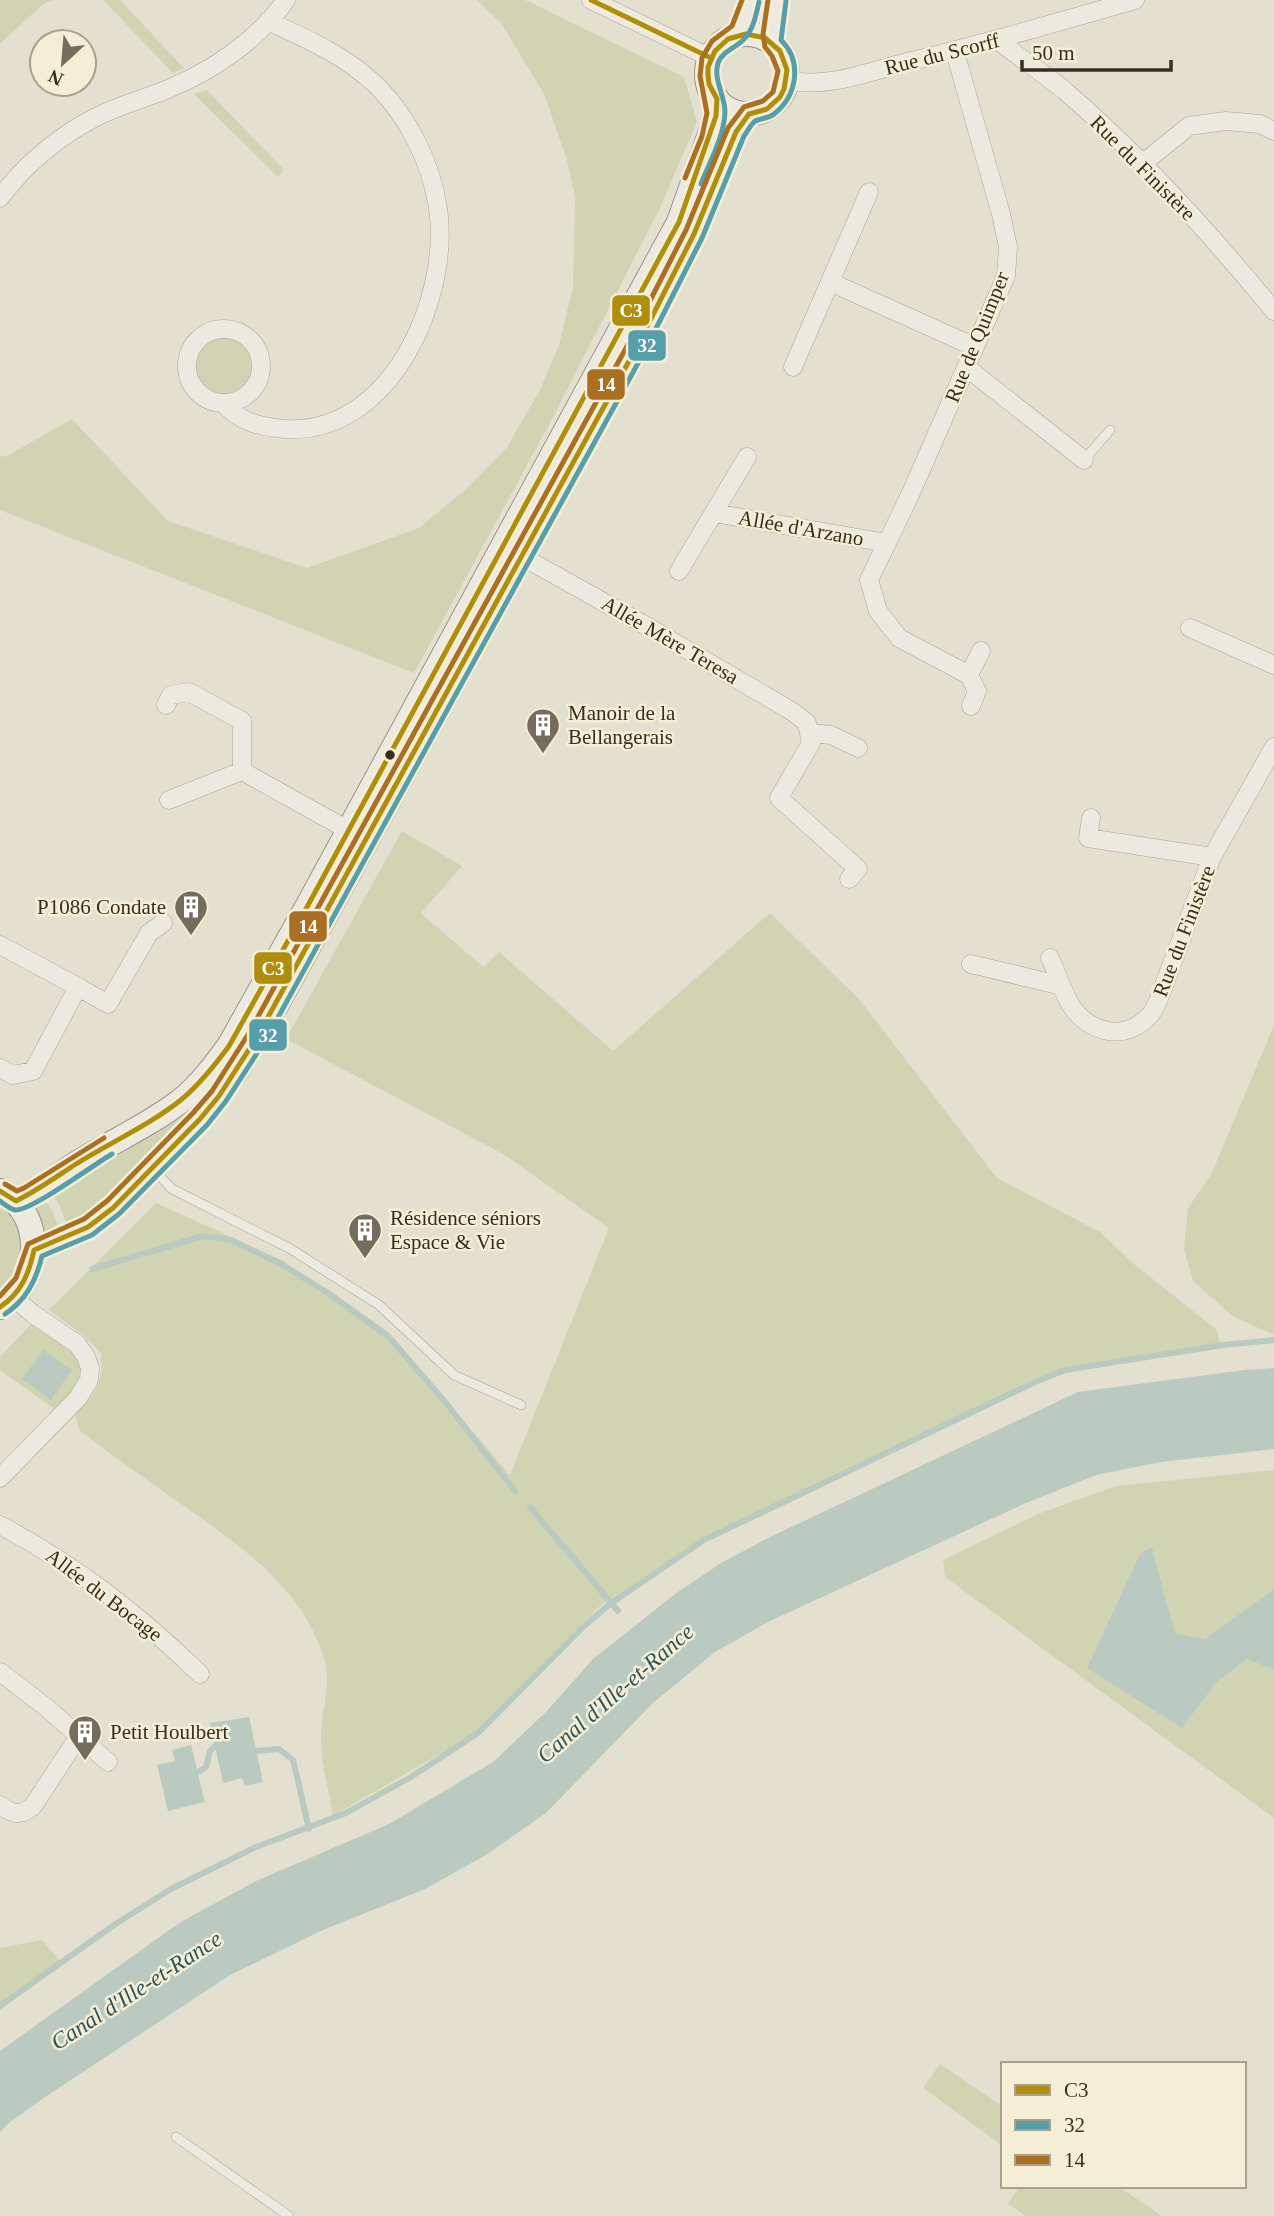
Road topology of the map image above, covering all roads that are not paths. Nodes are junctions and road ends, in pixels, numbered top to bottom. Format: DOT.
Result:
graph roads {
  1 [pos="286,0"];
  2 [pos="751,0"];
  3 [pos="777,0"];
  4 [pos="1135,0"];
  5 [pos="596,1"];
  6 [pos="268,21"];
  7 [pos="736,36"];
  8 [pos="997,40"];
  9 [pos="774,44"];
  10 [pos="955,52"];
  11 [pos="711,58"];
  12 [pos="787,80"];
  13 [pos="717,99"];
  14 [pos="750,114"];
  15 [pos="1274,131"];
  16 [pos="1142,164"];
  17 [pos="869,192"];
  18 [pos="0,198"];
  19 [pos="830,282"];
  20 [pos="1274,311"];
  21 [pos="975,347"];
  22 [pos="793,367"];
  23 [pos="966,367"];
  24 [pos="223,404"];
  25 [pos="1110,430"];
  26 [pos="747,457"];
  27 [pos="1084,460"];
  28 [pos="714,513"];
  29 [pos="887,543"];
  30 [pos="521,556"];
  31 [pos="678,571"];
  32 [pos="1190,628"];
  33 [pos="981,651"];
  34 [pos="1274,665"];
  35 [pos="969,675"];
  36 [pos="166,705"];
  37 [pos="971,706"];
  38 [pos="810,733"];
  39 [pos="1274,747"];
  40 [pos="858,748"];
  41 [pos="242,771"];
  42 [pos="169,800"];
  43 [pos="1091,818"];
  44 [pos="348,831"];
  45 [pos="1212,857"];
  46 [pos="849,879"];
  47 [pos="163,923"];
  48 [pos="0,945"];
  49 [pos="1050,958"];
  50 [pos="971,964"];
  51 [pos="1062,986"];
  52 [pos="78,987"];
  53 [pos="0,1068"];
  54 [pos="151,1168"];
  55 [pos="8,1196"];
  56 [pos="34,1250"];
  57 [pos="7,1302"];
  58 [pos="522,1405"];
  59 [pos="0,1478"];
  60 [pos="0,1525"];
  61 [pos="0,1672"];
  62 [pos="200,1674"];
  63 [pos="79,1736"];
  64 [pos="108,1762"];
  65 [pos="0,1805"];
  66 [pos="176,2137"];
  67 [pos="289,2216"];
  1 -- 6 [label="street"];
  2 -- 7 [label="street"];
  3 -- 9 [label="street"];
  4 -- 8 [label="street, Rue du Scorff"];
  5 -- 11 [label="street"];
  6 -- 18 [label="street"];
  6 -- 24 [label="street"];
  7 -- 9 [label="street"];
  7 -- 11 [label="street"];
  8 -- 10 [label="street, Rue du Scorff"];
  8 -- 16 [label="street, Rue du Finistère"];
  9 -- 12 [label="street"];
  10 -- 12 [label="street, Rue du Scorff"];
  10 -- 21 [label="street, Rue de Quimper"];
  11 -- 13 [label="street"];
  12 -- 14 [label="street"];
  13 -- 14 [label="street"];
  13 -- 44 [label="street"];
  14 -- 30 [label="street"];
  15 -- 16 [label="street"];
  16 -- 20 [label="street, Rue du Finistère"];
  17 -- 19 [label="street"];
  19 -- 21 [label="street"];
  19 -- 22 [label="street"];
  21 -- 23 [label="street, Rue de Quimper"];
  23 -- 27 [label="street"];
  23 -- 29 [label="street, Rue de Quimper"];
  24 -- 24 [label="street"];
  25 -- 27 [label="lane"];
  26 -- 28 [label="street, Allée d'Arzano"];
  28 -- 29 [label="street, Allée d'Arzano"];
  28 -- 31 [label="street, Allée d'Arzano"];
  29 -- 35 [label="street, Rue de Quimper"];
  30 -- 38 [label="street, Allée Mère Teresa"];
  30 -- 54 [label="street"];
  32 -- 34 [label="street"];
  33 -- 35 [label="street"];
  35 -- 37 [label="street"];
  36 -- 41 [label="street"];
  38 -- 40 [label="street"];
  38 -- 46 [label="street"];
  39 -- 45 [label="street, Rue du Finistère"];
  41 -- 42 [label="street"];
  41 -- 44 [label="street"];
  43 -- 45 [label="street"];
  44 -- 55 [label="street"];
  45 -- 51 [label="street, Rue du Finistère"];
  47 -- 52 [label="street"];
  48 -- 52 [label="street"];
  49 -- 51 [label="street, Rue du Finistère"];
  50 -- 51 [label="street"];
  52 -- 53 [label="street"];
  54 -- 56 [label="street"];
  54 -- 58 [label="lane"];
  55 -- 56 [label="street"];
  56 -- 57 [label="street"];
  57 -- 59 [label="street"];
  60 -- 62 [label="street, Allée du Bocage"];
  61 -- 63 [label="street"];
  63 -- 64 [label="street"];
  63 -- 65 [label="street"];
  66 -- 67 [label="lane"];
}
